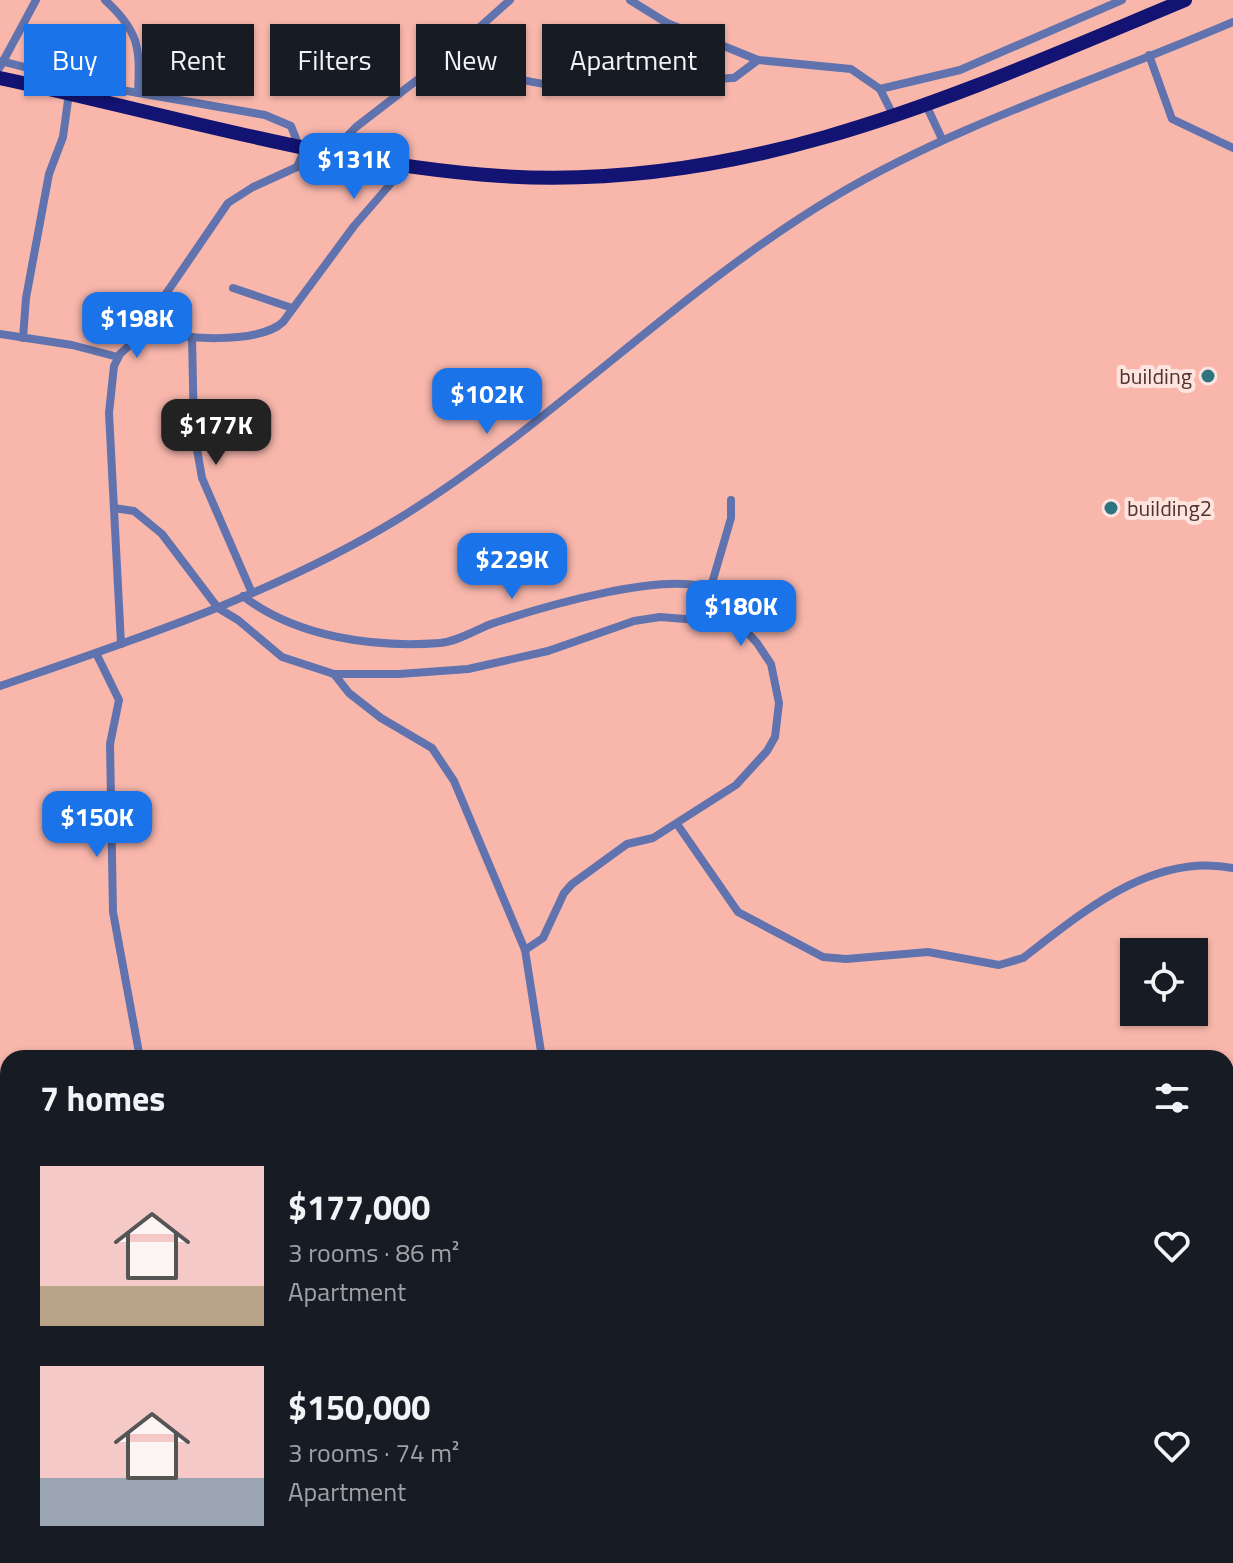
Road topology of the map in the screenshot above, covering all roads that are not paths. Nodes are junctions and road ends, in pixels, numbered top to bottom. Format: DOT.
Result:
graph roads {
  1 [pos="36,0"];
  2 [pos="105,0"];
  3 [pos="510,0"];
  4 [pos="630,0"];
  5 [pos="1122,0"];
  6 [pos="1185,0"];
  7 [pos="1233,22"];
  8 [pos="483,24"];
  9 [pos="1149,55"];
  10 [pos="758,60"];
  11 [pos="1,63"];
  12 [pos="0,78"];
  13 [pos="416,80"];
  14 [pos="526,81"];
  15 [pos="24,83"];
  16 [pos="880,89"];
  17 [pos="138,93"];
  18 [pos="68,96"];
  19 [pos="87,96"];
  20 [pos="927,107"];
  21 [pos="894,117"];
  22 [pos="942,139"];
  23 [pos="302,145"];
  24 [pos="1233,148"];
  25 [pos="333,151"];
  26 [pos="380,159"];
  27 [pos="408,164"];
  28 [pos="297,167"];
  29 [pos="391,181"];
  30 [pos="233,288"];
  31 [pos="292,308"];
  32 [pos="148,328"];
  33 [pos="0,334"];
  34 [pos="192,337"];
  35 [pos="23,338"];
  36 [pos="118,357"];
  37 [pos="731,500"];
  38 [pos="114,508"];
  39 [pos="710,590"];
  40 [pos="248,594"];
  41 [pos="218,608"];
  42 [pos="746,631"];
  43 [pos="121,644"];
  44 [pos="96,653"];
  45 [pos="334,674"];
  46 [pos="0,686"];
  47 [pos="677,824"];
  48 [pos="1233,868"];
  49 [pos="525,950"];
  50 [pos="139,1050"];
  51 [pos="541,1050"];
  1 -- 11 [label="street"];
  2 -- 17 [label="street"];
  3 -- 8 [label="street"];
  4 -- 10 [label="street"];
  5 -- 16 [label="street"];
  6 -- 20 [label="highway"];
  7 -- 9 [label="street"];
  9 -- 22 [label="street"];
  9 -- 24 [label="street"];
  10 -- 14 [label="street"];
  10 -- 16 [label="street"];
  11 -- 17 [label="street"];
  12 -- 15 [label="highway"];
  13 -- 25 [label="street"];
  16 -- 21 [label="street"];
  17 -- 23 [label="street"];
  18 -- 35 [label="street"];
  19 -- 23 [label="highway"];
  20 -- 21 [label="highway"];
  20 -- 22 [label="street"];
  21 -- 27 [label="highway"];
  22 -- 40 [label="street"];
  23 -- 25 [label="highway"];
  23 -- 28 [label="street"];
  25 -- 26 [label="highway"];
  25 -- 28 [label="street"];
  26 -- 27 [label="highway"];
  26 -- 29 [label="street"];
  27 -- 29 [label="street"];
  28 -- 32 [label="street"];
  29 -- 31 [label="street"];
  30 -- 31 [label="street"];
  31 -- 34 [label="street"];
  32 -- 34 [label="street"];
  32 -- 36 [label="street"];
  33 -- 35 [label="street"];
  34 -- 40 [label="street"];
  35 -- 36 [label="street"];
  36 -- 38 [label="street"];
  37 -- 39 [label="street"];
  38 -- 41 [label="street"];
  38 -- 43 [label="street"];
  39 -- 40 [label="street"];
  39 -- 42 [label="street"];
  40 -- 41 [label="street"];
  41 -- 43 [label="street"];
  41 -- 45 [label="street"];
  42 -- 45 [label="street"];
  42 -- 47 [label="street"];
  43 -- 44 [label="street"];
  44 -- 46 [label="street"];
  44 -- 50 [label="street"];
  45 -- 49 [label="street"];
  47 -- 48 [label="street"];
  47 -- 49 [label="street"];
  49 -- 51 [label="street"];
}
